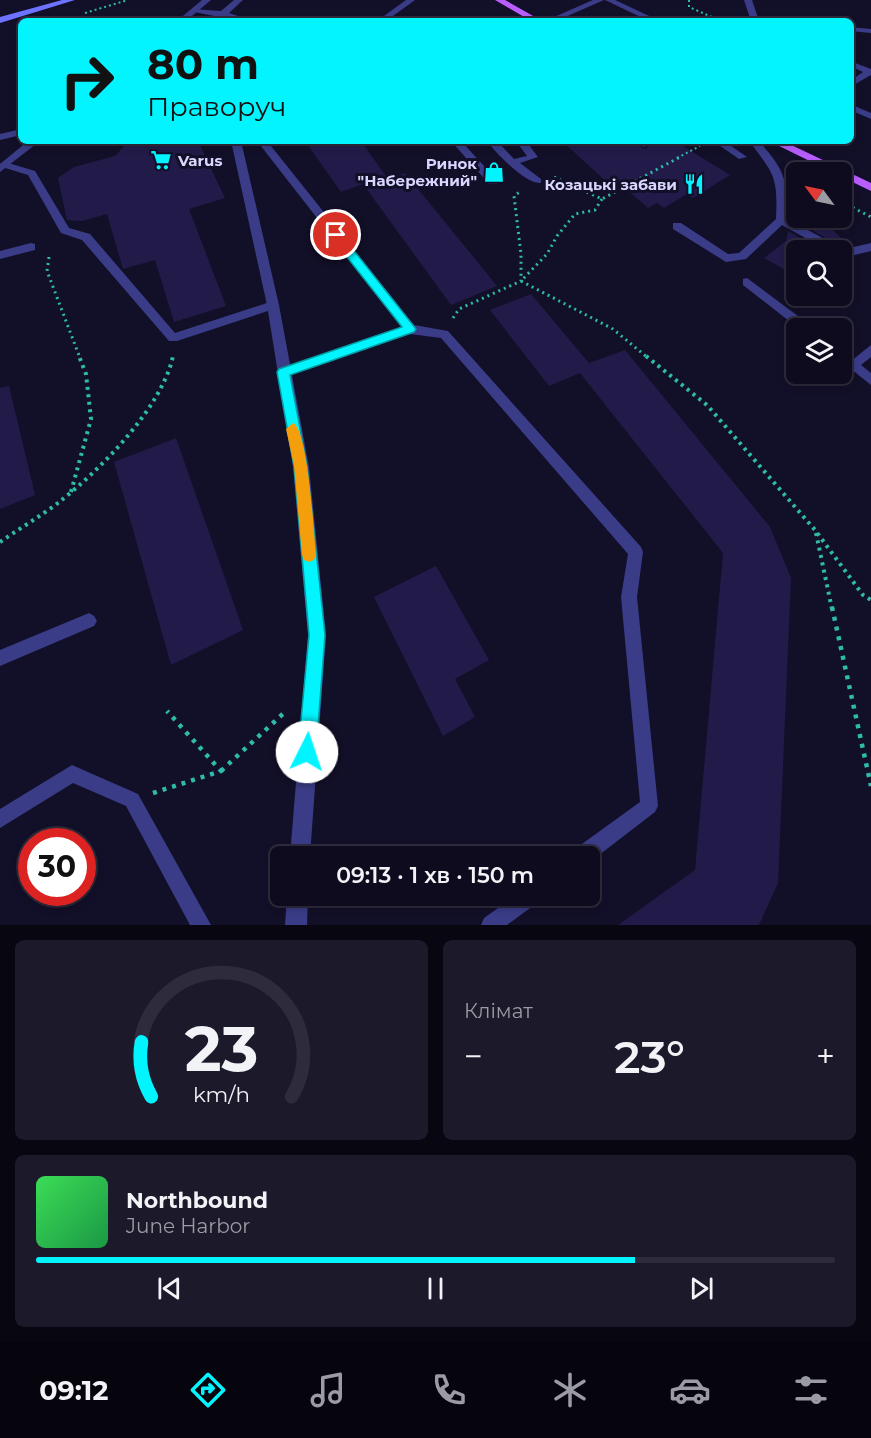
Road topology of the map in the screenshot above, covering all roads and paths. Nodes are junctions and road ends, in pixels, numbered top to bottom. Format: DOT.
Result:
graph roads {
  1 [pos="128,0"];
  2 [pos="207,0"];
  3 [pos="239,0"];
  4 [pos="411,0"];
  5 [pos="499,0"];
  6 [pos="600,0"];
  7 [pos="609,0"];
  8 [pos="689,0"];
  9 [pos="748,0"];
  10 [pos="66,1"];
  11 [pos="193,11"];
  12 [pos="224,14"];
  13 [pos="75,16"];
  14 [pos="185,18"];
  15 [pos="192,18"];
  16 [pos="238,18"];
  17 [pos="385,18"];
  18 [pos="532,18"];
  19 [pos="556,18"];
  20 [pos="649,18"];
  21 [pos="714,18"];
  22 [pos="754,18"];
  23 [pos="0,20"];
  24 [pos="854,29"];
  25 [pos="871,31"];
  26 [pos="854,65"];
  27 [pos="870,71"];
  28 [pos="854,82"];
  29 [pos="854,109"];
  30 [pos="871,116"];
  31 [pos="18,133"];
  32 [pos="0,137"];
  33 [pos="31,144"];
  34 [pos="237,144"];
  35 [pos="264,144"];
  36 [pos="459,144"];
  37 [pos="495,144"];
  38 [pos="523,144"];
  39 [pos="703,144"];
  40 [pos="722,144"];
  41 [pos="757,144"];
  42 [pos="780,144"];
  43 [pos="742,157"];
  44 [pos="513,162"];
  45 [pos="818,162"];
  46 [pos="3,167"];
  47 [pos="852,178"];
  48 [pos="537,181"];
  49 [pos="493,182"];
  50 [pos="871,187"];
  51 [pos="602,199"];
  52 [pos="852,207"];
  53 [pos="871,217"];
  54 [pos="781,220"];
  55 [pos="677,226"];
  56 [pos="65,230"];
  57 [pos="817,240"];
  58 [pos="31,247"];
  59 [pos="871,247"];
  60 [pos="852,252"];
  61 [pos="0,255"];
  62 [pos="521,281"];
  63 [pos="747,282"];
  64 [pos="273,305"];
  65 [pos="793,318"];
  66 [pos="410,329"];
  67 [pos="444,334"];
  68 [pos="173,338"];
  69 [pos="871,350"];
  70 [pos="852,359"];
  71 [pos="852,365"];
  72 [pos="283,372"];
  73 [pos="871,380"];
  74 [pos="71,492"];
  75 [pos="815,530"];
  76 [pos="0,542"];
  77 [pos="871,600"];
  78 [pos="89,621"];
  79 [pos="0,658"];
  80 [pos="311,689"];
  81 [pos="167,711"];
  82 [pos="221,771"];
  83 [pos="871,786"];
  84 [pos="132,800"];
  85 [pos="0,819"];
  86 [pos="301,846"];
  87 [pos="596,846"];
  88 [pos="297,906"];
  89 [pos="517,906"];
  90 [pos="201,925"];
  91 [pos="296,925"];
  92 [pos="491,925"];
  1 -- 13 [label="path"];
  2 -- 11 [label="street"];
  3 -- 12 [label="lane"];
  4 -- 17 [label="lane"];
  5 -- 18 [label="main road"];
  6 -- 19 [label="lane"];
  7 -- 20 [label="lane"];
  8 -- 21 [label="path"];
  9 -- 22 [label="lane"];
  10 -- 23 [label="main road"];
  11 -- 12 [label="lane"];
  11 -- 14 [label="street"];
  11 -- 15 [label="street"];
  12 -- 16 [label="lane"];
  24 -- 25 [label="lane"];
  26 -- 27 [label="lane"];
  27 -- 28 [label="lane"];
  29 -- 30 [label="lane"];
  31 -- 32 [label="lane"];
  33 -- 46 [label="street"];
  34 -- 64 [label="street"];
  35 -- 66 [label="lane"];
  36 -- 49 [label="lane"];
  37 -- 44 [label="lane"];
  38 -- 44 [label="lane"];
  39 -- 51 [label="path"];
  40 -- 43 [label="lane"];
  41 -- 54 [label="lane"];
  42 -- 45 [label="main road"];
  44 -- 48 [label="lane"];
  46 -- 56 [label="lane"];
  47 -- 50 [label="main road"];
  48 -- 51 [label="path"];
  48 -- 62 [label="path"];
  51 -- 62 [label="path"];
  52 -- 53 [label="path"];
  54 -- 55 [label="lane"];
  54 -- 57 [label="lane"];
  56 -- 68 [label="lane"];
  56 -- 74 [label="path"];
  58 -- 61 [label="lane"];
  59 -- 60 [label="lane"];
  62 -- 67 [label="path"];
  62 -- 75 [label="path"];
  63 -- 65 [label="lane"];
  64 -- 68 [label="lane"];
  64 -- 72 [label="street"];
  66 -- 67 [label="lane"];
  66 -- 72 [label="lane"];
  67 -- 87 [label="lane"];
  68 -- 74 [label="path"];
  69 -- 70 [label="lane"];
  71 -- 73 [label="lane"];
  72 -- 80 [label="street"];
  74 -- 76 [label="path"];
  75 -- 77 [label="path"];
  75 -- 83 [label="path"];
  78 -- 79 [label="lane"];
  80 -- 82 [label="path"];
  80 -- 86 [label="street"];
  81 -- 82 [label="path"];
  82 -- 84 [label="path"];
  84 -- 85 [label="lane"];
  84 -- 90 [label="lane"];
  88 -- 91 [label="street"];
  89 -- 92 [label="lane"];
}
